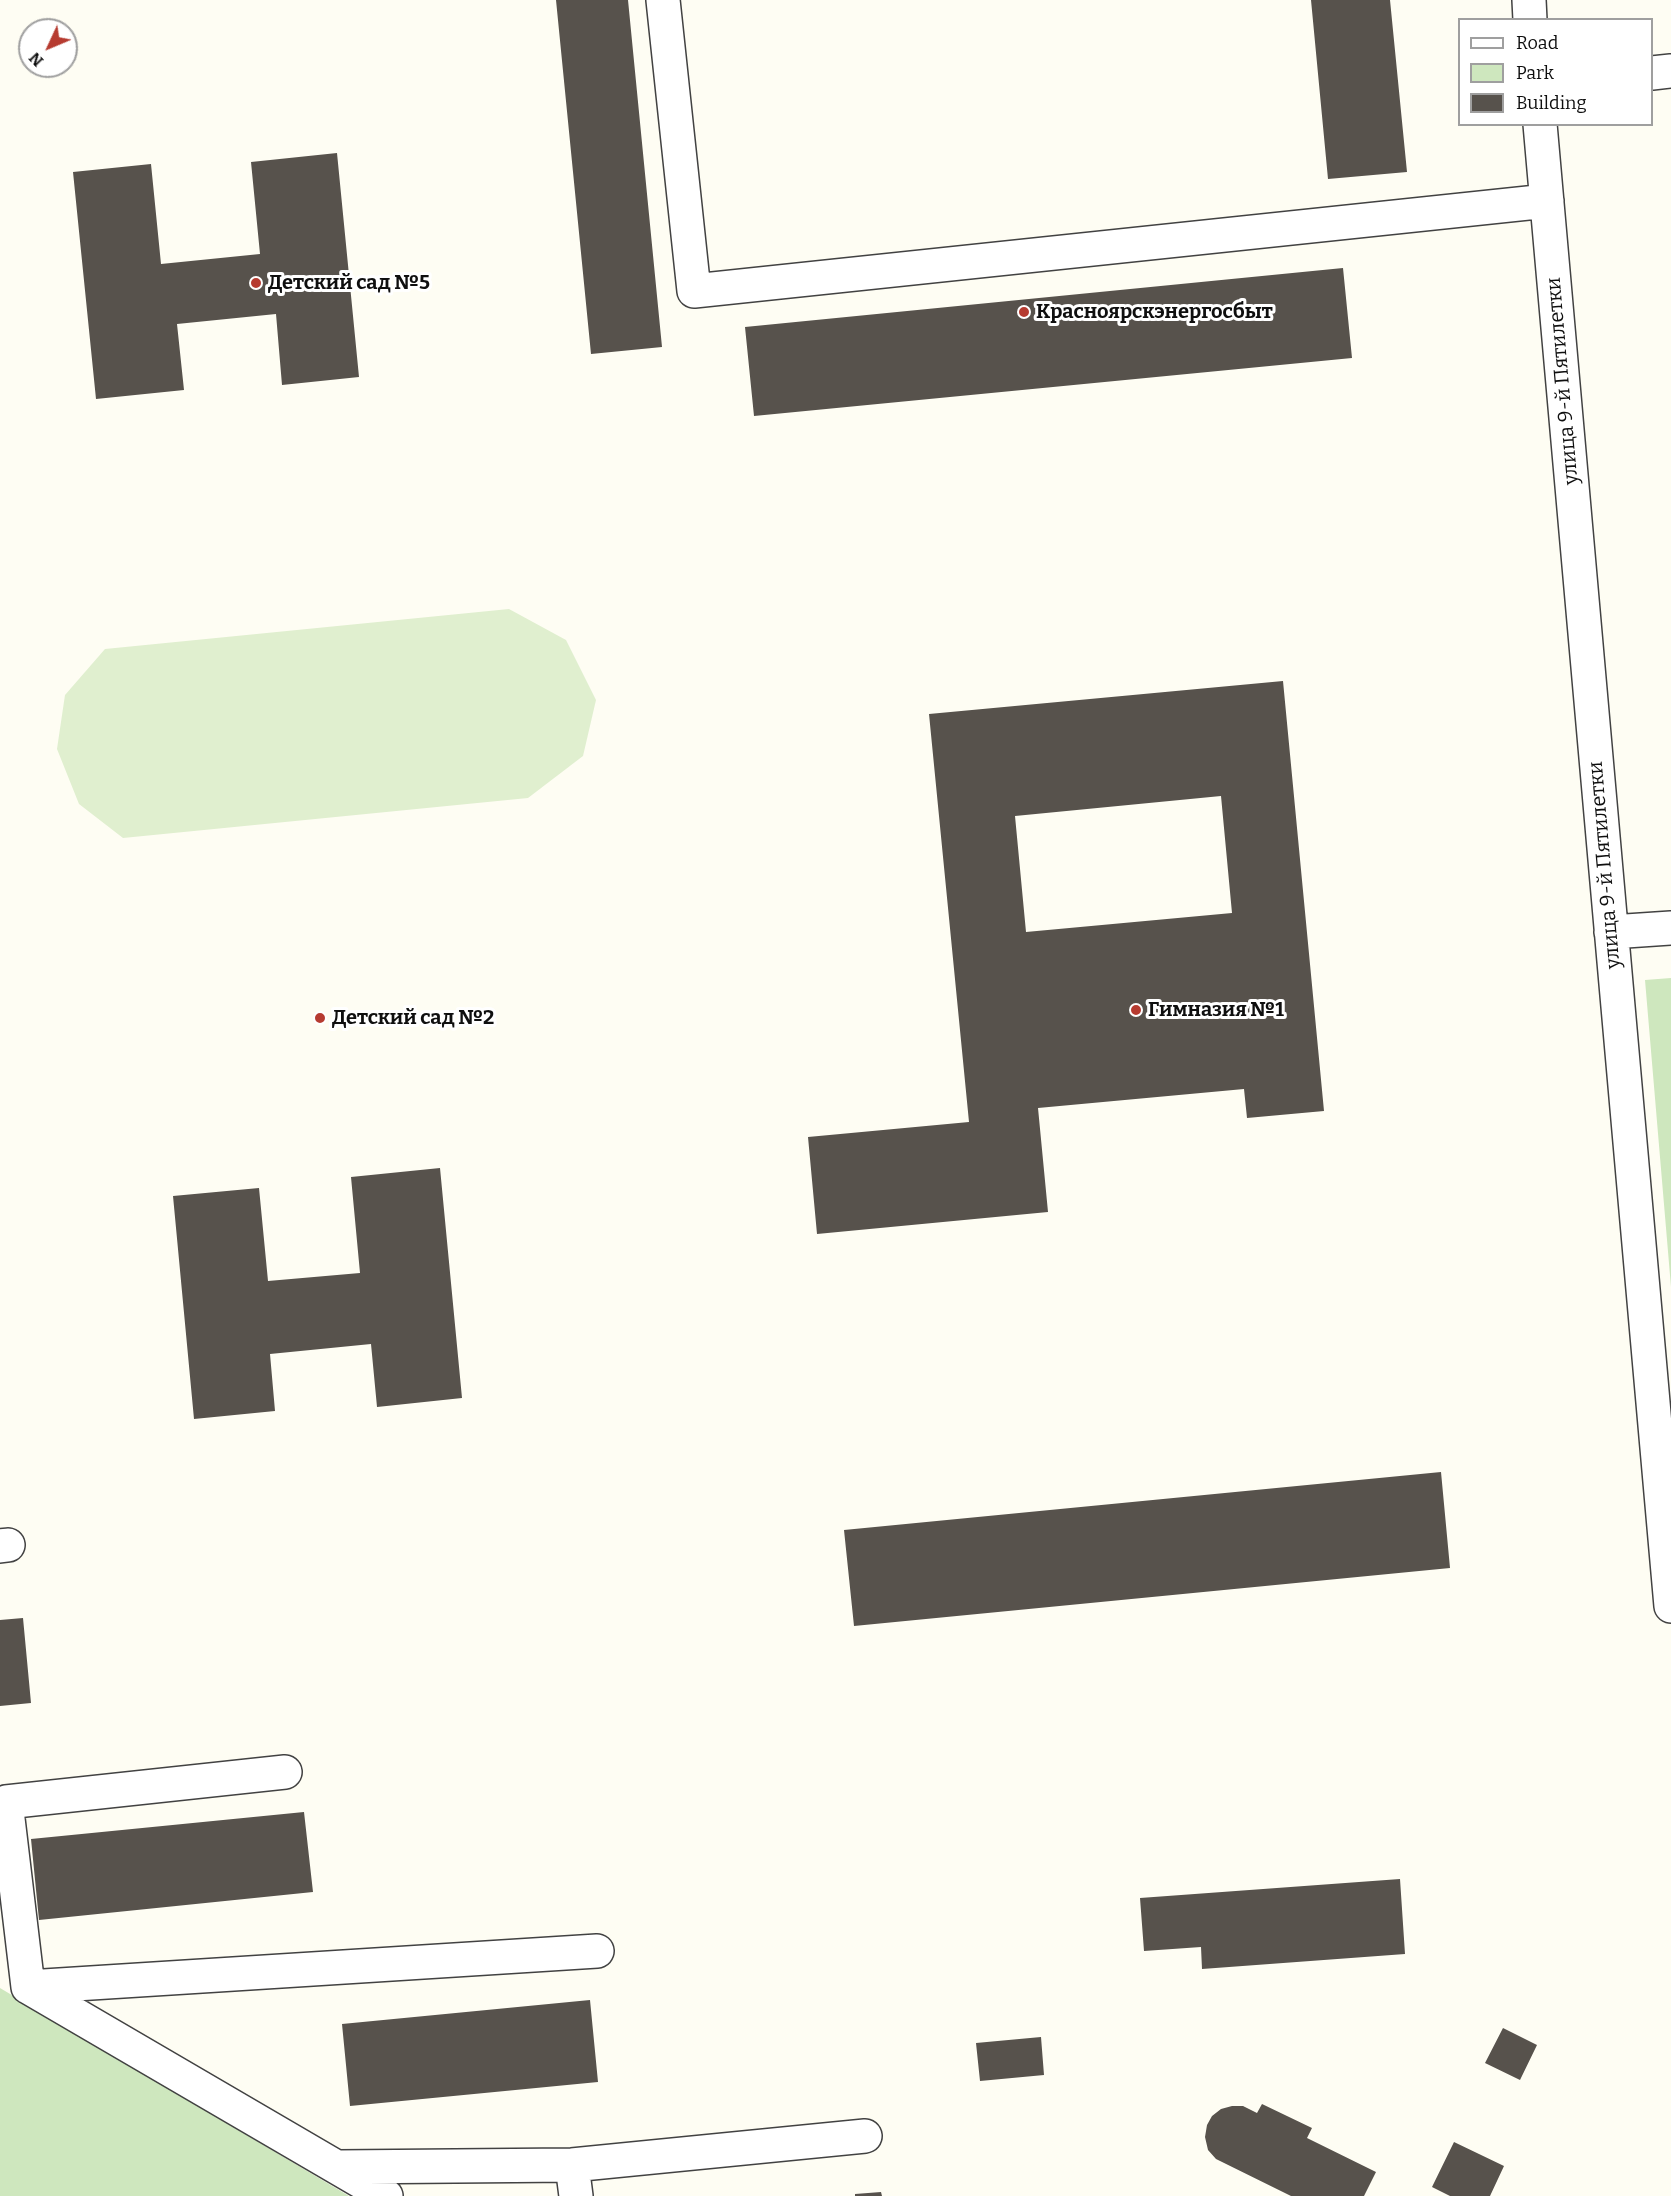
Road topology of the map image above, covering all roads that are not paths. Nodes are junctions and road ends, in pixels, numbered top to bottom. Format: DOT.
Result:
graph roads {
  1 [pos="663,0"];
  2 [pos="1529,0"];
  3 [pos="1530,18"];
  4 [pos="1671,71"];
  5 [pos="1653,73"];
  6 [pos="1540,126"];
  7 [pos="1547,201"];
  8 [pos="1671,928"];
  9 [pos="1611,932"];
  10 [pos="1671,1606"];
  11 [pos="285,1772"];
  12 [pos="597,1951"];
  13 [pos="28,1987"];
  14 [pos="865,2136"];
  15 [pos="339,2167"];
  16 [pos="574,2180"];
  17 [pos="386,2196"];
  1 -- 7 [label="street"];
  2 -- 3 [label="street"];
  4 -- 5 [label="street"];
  6 -- 7 [label="street, улица 9-й Пятилетки"];
  7 -- 9 [label="street, улица 9-й Пятилетки"];
  8 -- 9 [label="street"];
  9 -- 10 [label="street, улица 9-й Пятилетки"];
  11 -- 13 [label="street"];
  12 -- 13 [label="street"];
  13 -- 15 [label="street"];
  14 -- 16 [label="street"];
  15 -- 16 [label="street"];
  15 -- 17 [label="street"];
}
